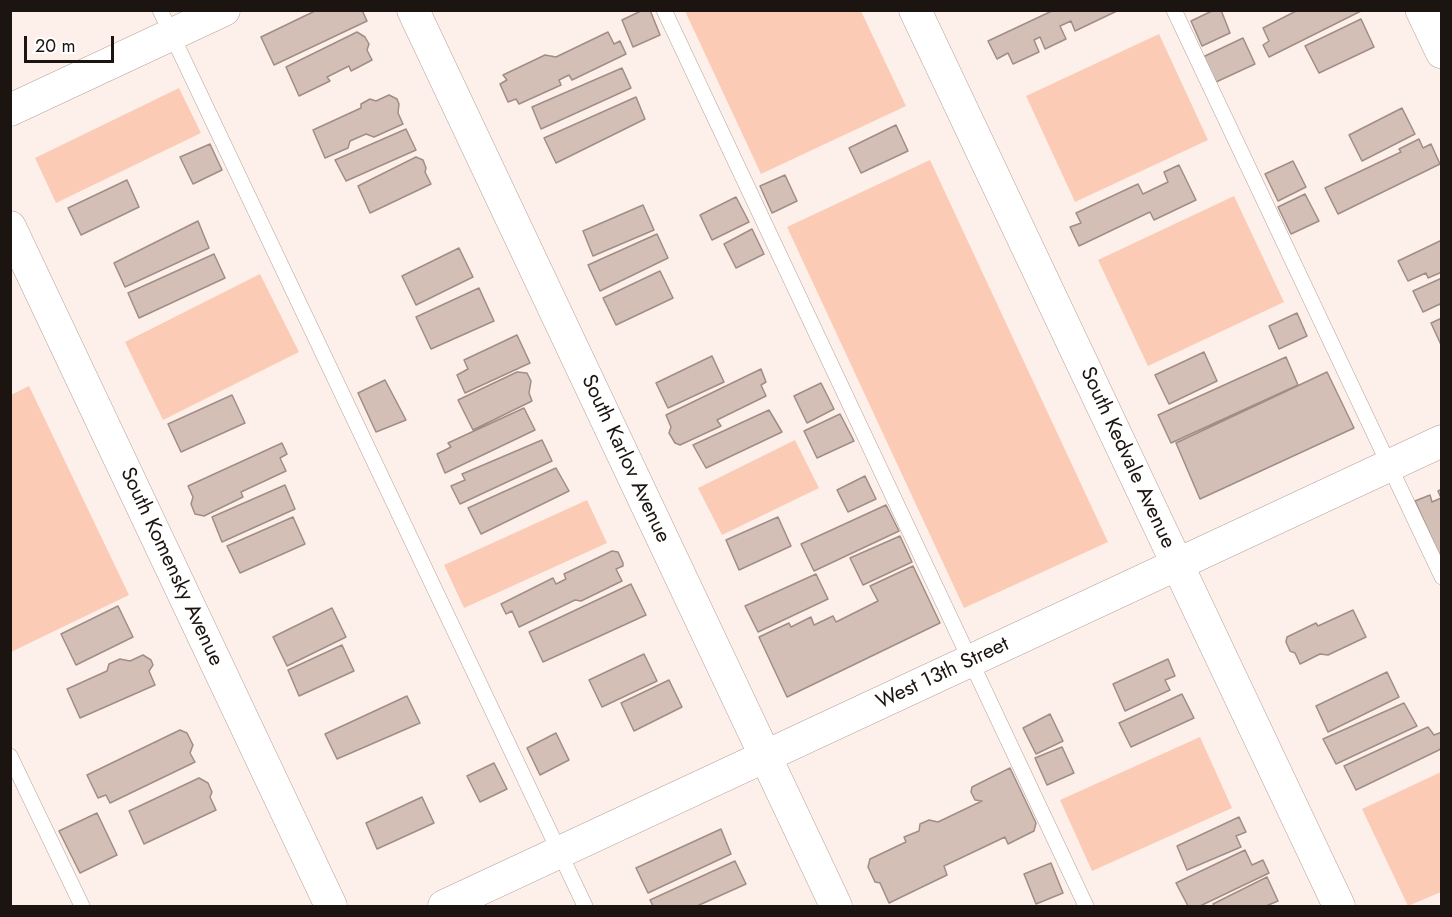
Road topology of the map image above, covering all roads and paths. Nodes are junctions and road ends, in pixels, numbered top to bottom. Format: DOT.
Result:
graph roads {
  1 [pos="224,10"];
  2 [pos="413,10"];
  3 [pos="664,10"];
  4 [pos="915,10"];
  5 [pos="1174,10"];
  6 [pos="1422,10"];
  7 [pos="166,23"];
  8 [pos="1442,52"];
  9 [pos="10,110"];
  10 [pos="10,228"];
  11 [pos="1442,441"];
  12 [pos="1389,465"];
  13 [pos="1177,564"];
  14 [pos="1442,578"];
  15 [pos="971,661"];
  16 [pos="10,756"];
  17 [pos="765,757"];
  18 [pos="560,853"];
  19 [pos="82,906"];
  20 [pos="331,906"];
  21 [pos="444,906"];
  22 [pos="585,906"];
  23 [pos="836,906"];
  24 [pos="1086,906"];
  25 [pos="1339,906"];
  1 -- 7 [label="street"];
  2 -- 17 [label="street, South Karlov Avenue"];
  3 -- 15 [label="lane"];
  4 -- 13 [label="street, South Kedvale Avenue"];
  5 -- 12 [label="lane"];
  6 -- 8 [label="street"];
  7 -- 9 [label="street"];
  7 -- 18 [label="lane"];
  10 -- 20 [label="street, South Komensky Avenue"];
  11 -- 12 [label="street, West 13th Street"];
  12 -- 13 [label="street, West 13th Street"];
  12 -- 14 [label="lane"];
  13 -- 15 [label="street, West 13th Street"];
  13 -- 25 [label="street, South Kedvale Avenue"];
  15 -- 17 [label="street, West 13th Street"];
  15 -- 24 [label="lane"];
  16 -- 19 [label="lane"];
  17 -- 18 [label="street, West 13th Street"];
  17 -- 23 [label="street, South Karlov Avenue"];
  18 -- 21 [label="street, West 13th Street"];
  18 -- 22 [label="lane"];
}
